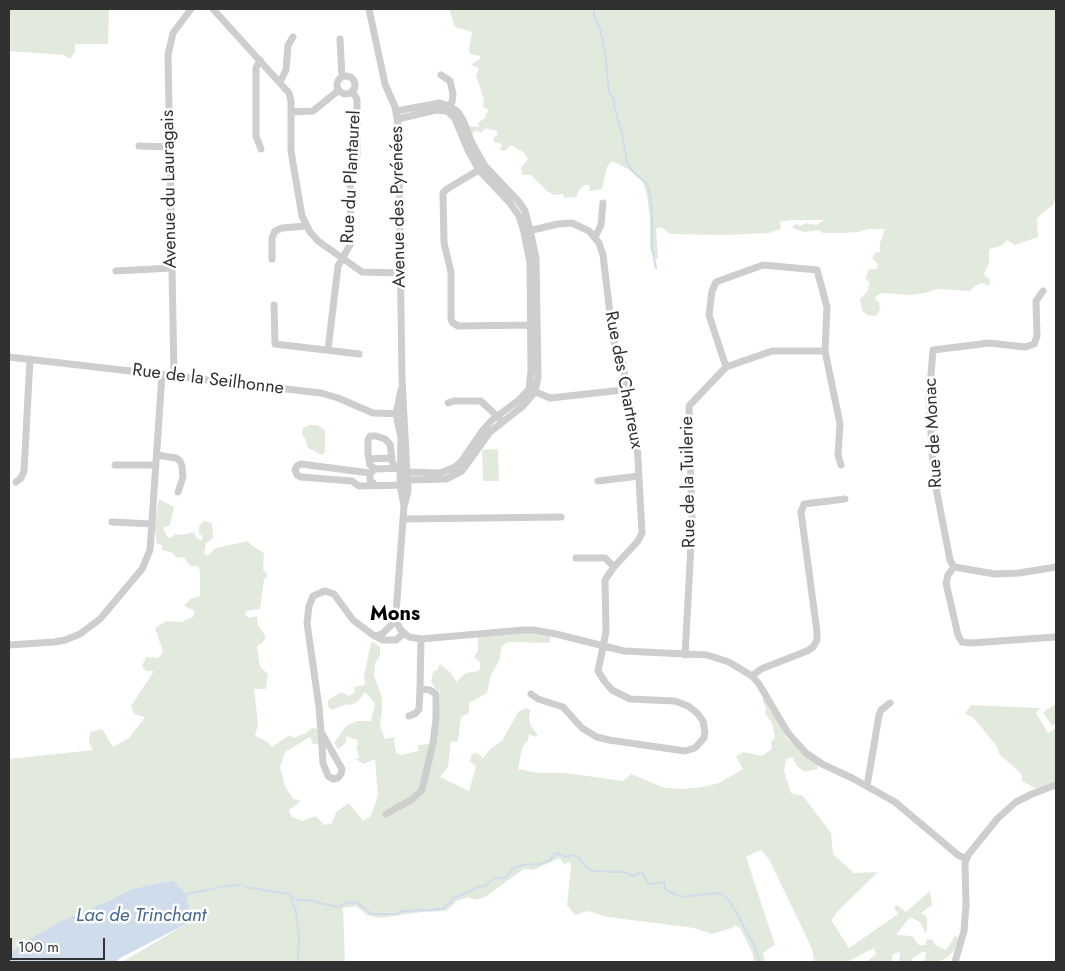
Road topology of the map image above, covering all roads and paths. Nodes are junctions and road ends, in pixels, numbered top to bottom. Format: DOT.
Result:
graph roads {
  1 [pos="192,9"];
  2 [pos="214,9"];
  3 [pos="369,9"];
  4 [pos="293,36"];
  5 [pos="340,39"];
  6 [pos="260,60"];
  7 [pos="441,74"];
  8 [pos="342,77"];
  9 [pos="280,82"];
  10 [pos="339,90"];
  11 [pos="352,91"];
  12 [pos="448,109"];
  13 [pos="396,111"];
  14 [pos="291,112"];
  15 [pos="398,119"];
  16 [pos="139,146"];
  17 [pos="169,147"];
  18 [pos="261,149"];
  19 [pos="482,168"];
  20 [pos="603,203"];
  21 [pos="306,226"];
  22 [pos="527,231"];
  23 [pos="595,237"];
  24 [pos="342,258"];
  25 [pos="272,259"];
  26 [pos="172,268"];
  27 [pos="116,270"];
  28 [pos="401,273"];
  29 [pos="1043,291"];
  30 [pos="274,305"];
  31 [pos="534,325"];
  32 [pos="328,350"];
  33 [pos="825,351"];
  34 [pos="359,354"];
  35 [pos="9,357"];
  36 [pos="30,359"];
  37 [pos="726,366"];
  38 [pos="162,374"];
  39 [pos="174,375"];
  40 [pos="402,379"];
  41 [pos="532,390"];
  42 [pos="623,390"];
  43 [pos="448,403"];
  44 [pos="396,414"];
  45 [pos="404,414"];
  46 [pos="500,419"];
  47 [pos="157,455"];
  48 [pos="369,459"];
  49 [pos="392,459"];
  50 [pos="115,464"];
  51 [pos="156,465"];
  52 [pos="841,465"];
  53 [pos="401,469"];
  54 [pos="373,471"];
  55 [pos="442,476"];
  56 [pos="639,476"];
  57 [pos="598,481"];
  58 [pos="16,482"];
  59 [pos="403,484"];
  60 [pos="375,485"];
  61 [pos="178,492"];
  62 [pos="845,499"];
  63 [pos="561,517"];
  64 [pos="404,518"];
  65 [pos="112,522"];
  66 [pos="152,524"];
  67 [pos="576,558"];
  68 [pos="614,566"];
  69 [pos="1056,567"];
  70 [pos="954,568"];
  71 [pos="396,620"];
  72 [pos="404,633"];
  73 [pos="375,636"];
  74 [pos="1056,637"];
  75 [pos="421,639"];
  76 [pos="9,645"];
  77 [pos="603,647"];
  78 [pos="685,655"];
  79 [pos="752,676"];
  80 [pos="420,689"];
  81 [pos="531,694"];
  82 [pos="890,703"];
  83 [pos="409,716"];
  84 [pos="320,732"];
  85 [pos="1056,785"];
  86 [pos="867,786"];
  87 [pos="386,814"];
  88 [pos="966,859"];
  89 [pos="955,962"];
  1 -- 17 [label="street, Avenue du Lauragais"];
  2 -- 6 [label="street"];
  3 -- 13 [label="street, Avenue des Pyrénées"];
  4 -- 9 [label="street"];
  5 -- 8 [label="street, Rue du Plantaurel"];
  6 -- 9 [label="street"];
  6 -- 18 [label="street"];
  7 -- 12 [label="street"];
  8 -- 10 [label="street, Rue du Plantaurel"];
  8 -- 11 [label="street, Rue du Plantaurel"];
  9 -- 14 [label="street"];
  10 -- 11 [label="street, Rue du Plantaurel"];
  10 -- 14 [label="street, Rue du Plantaurel"];
  11 -- 24 [label="street, Rue du Plantaurel"];
  12 -- 13 [label="street"];
  12 -- 15 [label="street"];
  12 -- 19 [label="street"];
  13 -- 15 [label="street, Avenue des Pyrénées"];
  14 -- 21 [label="street"];
  15 -- 28 [label="street, Avenue des Pyrénées"];
  16 -- 17 [label="street"];
  17 -- 26 [label="street, Avenue du Lauragais"];
  19 -- 22 [label="street"];
  19 -- 31 [label="street"];
  20 -- 23 [label="street"];
  21 -- 24 [label="street"];
  21 -- 25 [label="street"];
  22 -- 23 [label="street"];
  22 -- 31 [label="street"];
  23 -- 42 [label="street, Rue des Chartreux"];
  24 -- 28 [label="street"];
  24 -- 32 [label="street, Rue du Plantaurel"];
  26 -- 27 [label="street"];
  26 -- 39 [label="street, Avenue du Lauragais"];
  28 -- 40 [label="street, Avenue des Pyrénées"];
  29 -- 70 [label="street, Rue de Monac"];
  30 -- 32 [label="street"];
  31 -- 41 [label="street"];
  32 -- 34 [label="street"];
  33 -- 37 [label="street, Rue de la Tuilerie"];
  33 -- 37 [label="street"];
  33 -- 52 [label="street"];
  35 -- 36 [label="street, Rue de la Seilhonne"];
  36 -- 38 [label="street, Rue de la Seilhonne"];
  36 -- 58 [label="street"];
  37 -- 78 [label="street, Rue de la Tuilerie"];
  38 -- 39 [label="street, Rue de la Seilhonne"];
  38 -- 47 [label="street"];
  39 -- 44 [label="street, Rue de la Seilhonne"];
  40 -- 44 [label="street, Avenue des Pyrénées"];
  40 -- 45 [label="street, Avenue des Pyrénées"];
  41 -- 42 [label="street"];
  41 -- 46 [label="street"];
  42 -- 56 [label="street, Rue des Chartreux"];
  43 -- 46 [label="street"];
  44 -- 45 [label="street, Rue de la Seilhonne"];
  44 -- 53 [label="street, Avenue des Pyrénées"];
  45 -- 53 [label="street, Avenue des Pyrénées"];
  46 -- 55 [label="street"];
  47 -- 51 [label="street"];
  47 -- 61 [label="street"];
  48 -- 49 [label="street"];
  48 -- 49 [label="street"];
  48 -- 54 [label="street"];
  49 -- 53 [label="street"];
  50 -- 51 [label="street"];
  51 -- 66 [label="street"];
  53 -- 54 [label="street"];
  53 -- 55 [label="street"];
  53 -- 59 [label="street, Avenue des Pyrénées"];
  54 -- 60 [label="street"];
  54 -- 60 [label="street"];
  55 -- 59 [label="street"];
  56 -- 57 [label="street"];
  56 -- 68 [label="street, Rue des Chartreux"];
  59 -- 60 [label="street"];
  59 -- 64 [label="street, Avenue des Pyrénées"];
  62 -- 79 [label="street"];
  63 -- 64 [label="street"];
  64 -- 71 [label="street, Avenue des Pyrénées"];
  65 -- 66 [label="street"];
  66 -- 76 [label="street"];
  67 -- 68 [label="street"];
  68 -- 77 [label="street, Rue des Chartreux"];
  69 -- 70 [label="street"];
  70 -- 74 [label="street"];
  71 -- 72 [label="street"];
  71 -- 73 [label="street"];
  72 -- 73 [label="street"];
  72 -- 75 [label="street"];
  73 -- 84 [label="street"];
  75 -- 77 [label="street"];
  75 -- 80 [label="street"];
  77 -- 78 [label="street"];
  77 -- 81 [label="street, Rue des Chartreux"];
  78 -- 79 [label="street"];
  79 -- 86 [label="street"];
  80 -- 83 [label="street"];
  80 -- 87 [label="street"];
  82 -- 86 [label="street"];
  84 -- 84 [label="street"];
  85 -- 88 [label="street"];
  86 -- 88 [label="street"];
  88 -- 89 [label="street"];
}
